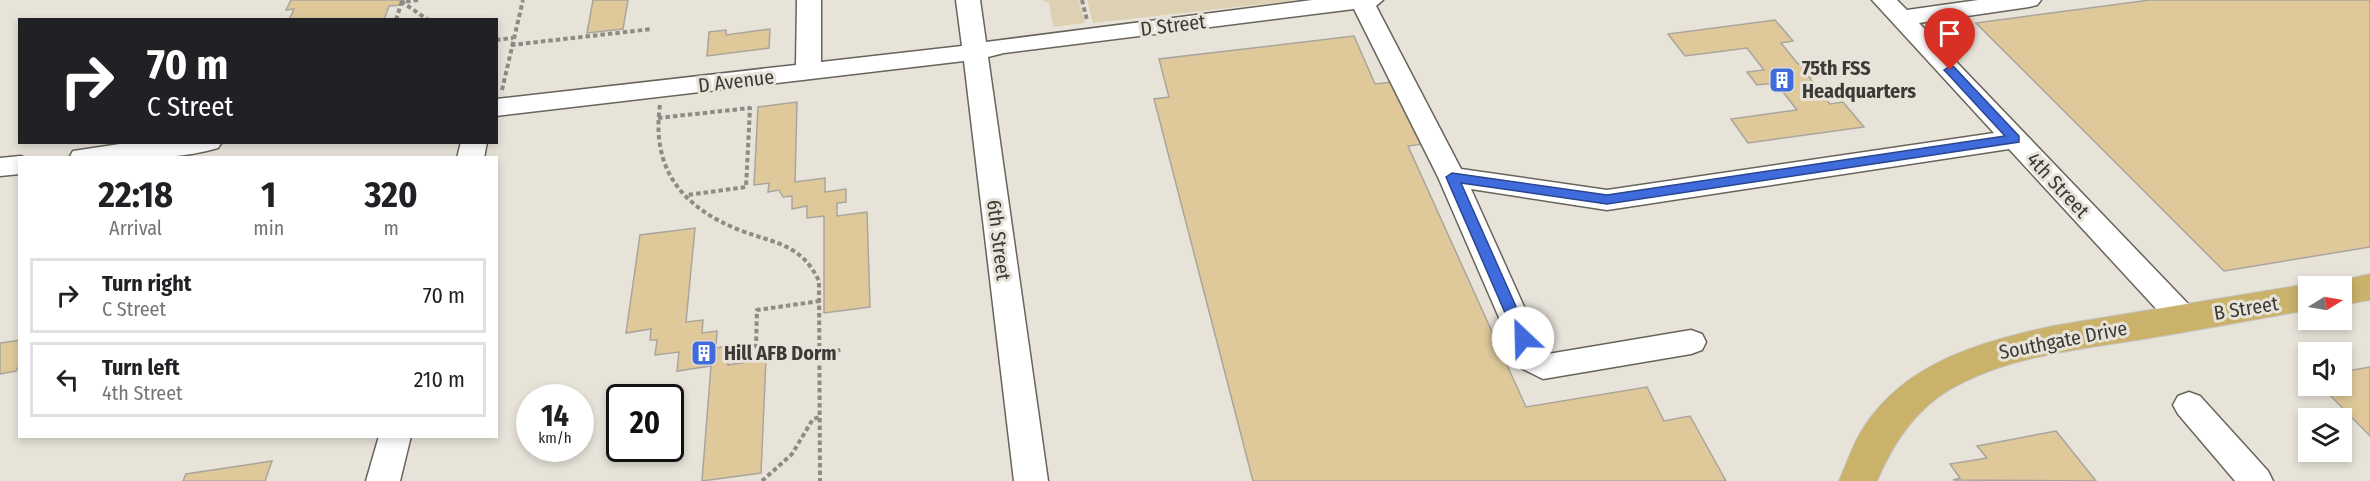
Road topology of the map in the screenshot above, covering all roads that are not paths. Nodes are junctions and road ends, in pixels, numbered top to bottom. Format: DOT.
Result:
graph roads {
  1 [pos="809,0"];
  2 [pos="968,0"];
  3 [pos="2029,0"];
  4 [pos="1366,1"];
  5 [pos="1893,9"];
  6 [pos="975,52"];
  7 [pos="808,72"];
  8 [pos="498,108"];
  9 [pos="2015,139"];
  10 [pos="193,144"];
  11 [pos="98,156"];
  12 [pos="18,165"];
  13 [pos="0,167"];
  14 [pos="1452,177"];
  15 [pos="2370,287"];
  16 [pos="2352,290"];
  17 [pos="2298,299"];
  18 [pos="2183,318"];
  19 [pos="1691,342"];
  20 [pos="2188,405"];
  21 [pos="395,438"];
  22 [pos="383,481"];
  23 [pos="1030,481"];
  24 [pos="1858,481"];
  25 [pos="2256,481"];
  1 -- 7 [label="lane"];
  2 -- 6 [label="lane, 6th Street"];
  3 -- 5 [label="lane"];
  4 -- 6 [label="lane, D Street"];
  4 -- 14 [label="lane"];
  5 -- 9 [label="lane, 4th Street"];
  6 -- 7 [label="lane, D Avenue"];
  6 -- 23 [label="lane, 6th Street"];
  7 -- 8 [label="lane, D Avenue"];
  9 -- 14 [label="lane"];
  9 -- 18 [label="lane, 4th Street"];
  10 -- 11 [label="lane"];
  12 -- 13 [label="lane"];
  14 -- 19 [label="lane"];
  15 -- 16 [label="main road"];
  17 -- 18 [label="main road, B Street"];
  18 -- 24 [label="main road, Southgate Drive"];
  20 -- 25 [label="lane"];
  21 -- 22 [label="lane"];
}
